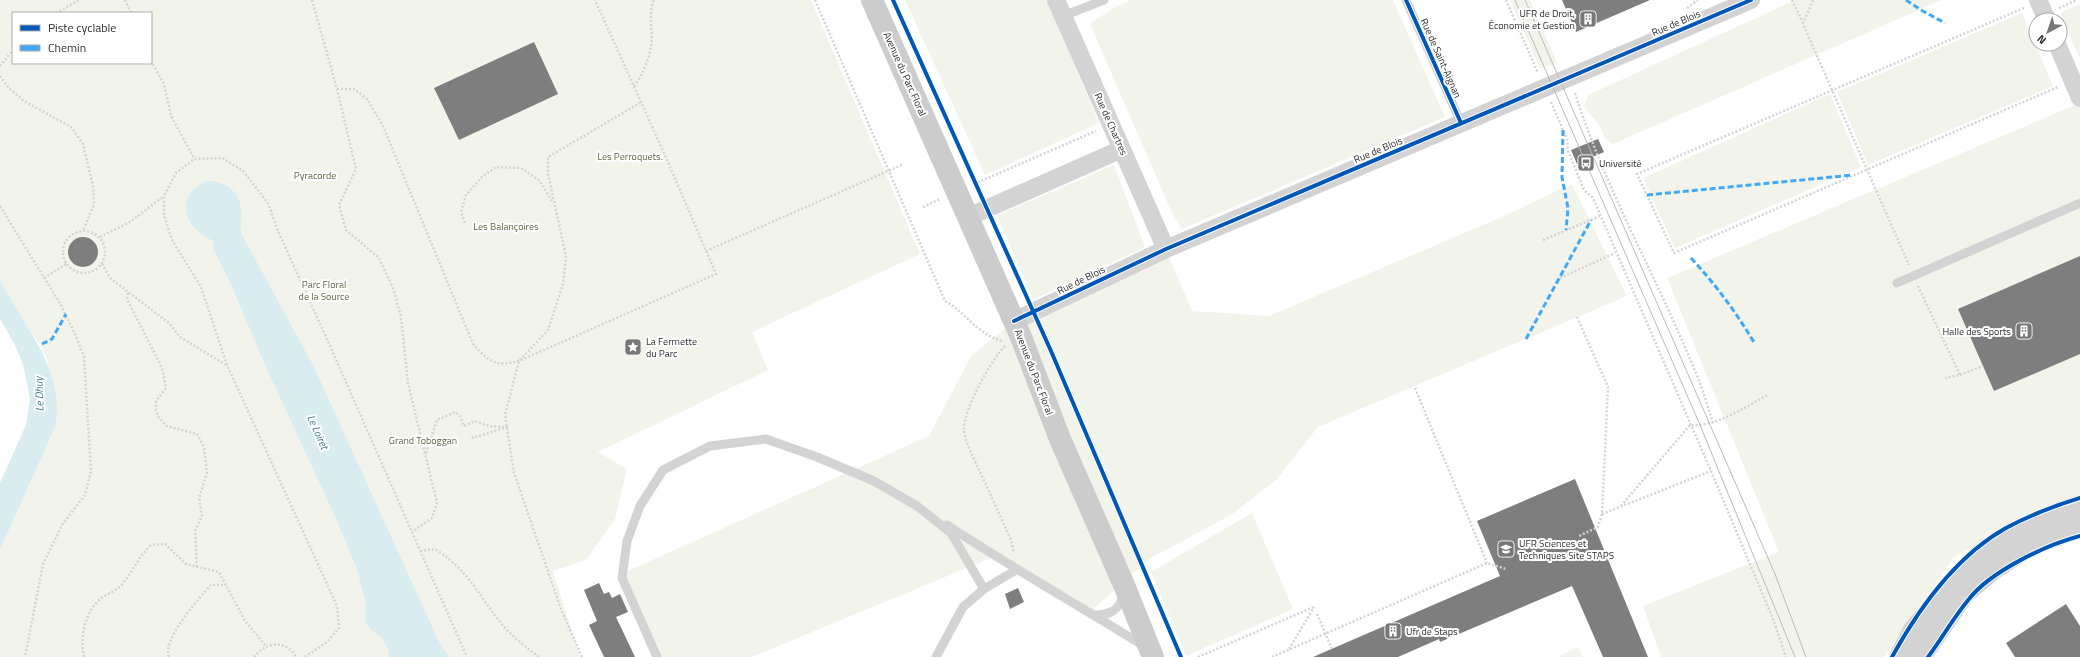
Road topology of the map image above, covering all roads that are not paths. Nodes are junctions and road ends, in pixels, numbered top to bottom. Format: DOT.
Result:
graph roads {
  1 [pos="872,0"];
  2 [pos="1056,0"];
  3 [pos="1104,0"];
  4 [pos="1406,0"];
  5 [pos="1751,0"];
  6 [pos="2039,1"];
  7 [pos="2043,12"];
  8 [pos="1063,16"];
  9 [pos="2060,52"];
  10 [pos="2080,98"];
  11 [pos="1461,123"];
  12 [pos="1122,149"];
  13 [pos="2080,203"];
  14 [pos="968,217"];
  15 [pos="1166,249"];
  16 [pos="1898,283"];
  17 [pos="1014,321"];
  18 [pos="917,506"];
  19 [pos="2080,509"];
  20 [pos="2080,527"];
  21 [pos="1016,570"];
  22 [pos="984,589"];
  23 [pos="1127,591"];
  24 [pos="1094,615"];
  25 [pos="1152,653"];
  26 [pos="657,657"];
  27 [pos="936,657"];
  28 [pos="1900,657"];
  29 [pos="1920,657"];
  1 -- 14 [label="main road, Avenue du Parc Floral"];
  2 -- 8 [label="street, Rue de Chartres"];
  3 -- 8 [label="lane"];
  4 -- 11 [label="lane, Rue de Saint-Aignan"];
  5 -- 11 [label="street, Rue de Blois"];
  6 -- 7 [label="street"];
  8 -- 12 [label="street, Rue de Chartres"];
  9 -- 10 [label="street"];
  11 -- 15 [label="street, Rue de Blois"];
  12 -- 14 [label="street"];
  12 -- 15 [label="street, Rue de Chartres"];
  13 -- 16 [label="lane"];
  14 -- 17 [label="main road, Avenue du Parc Floral"];
  15 -- 17 [label="street, Rue de Blois"];
  17 -- 23 [label="main road, Avenue du Parc Floral"];
  18 -- 21 [label="lane"];
  18 -- 22 [label="lane"];
  18 -- 26 [label="lane"];
  19 -- 28 [label="street"];
  20 -- 29 [label="street"];
  21 -- 22 [label="lane"];
  21 -- 24 [label="lane"];
  22 -- 27 [label="lane"];
  23 -- 24 [label="lane"];
  23 -- 25 [label="main road, Avenue du Parc Floral"];
  24 -- 25 [label="lane"];
}
